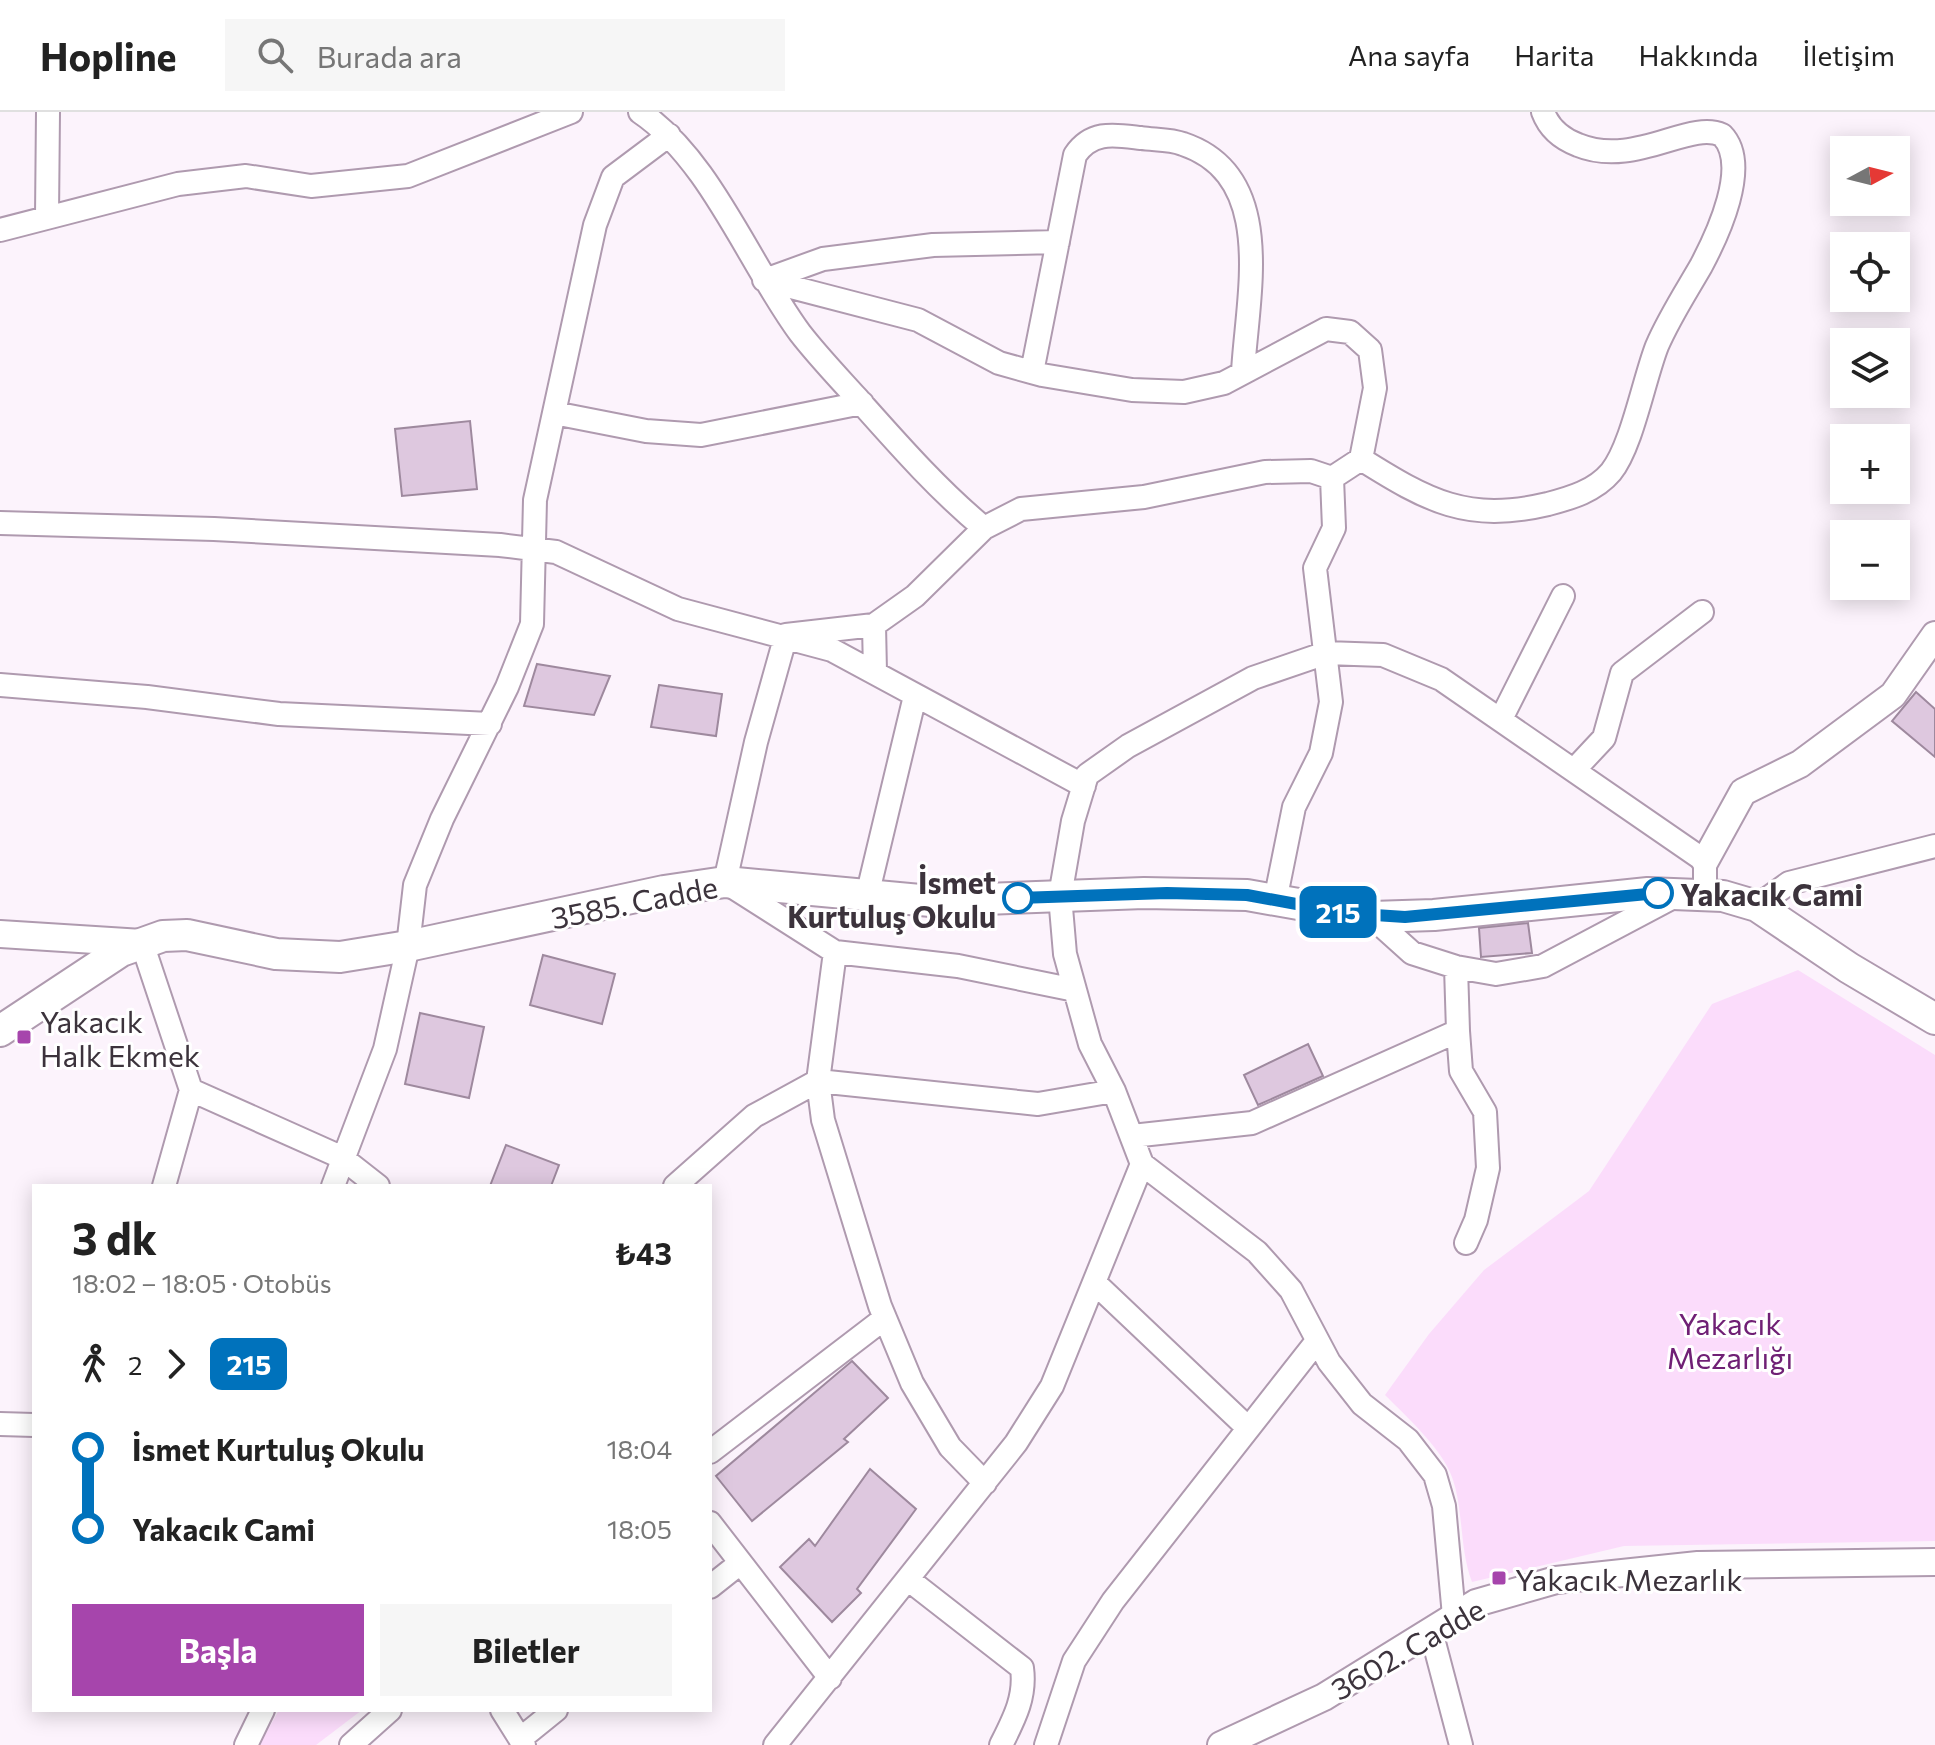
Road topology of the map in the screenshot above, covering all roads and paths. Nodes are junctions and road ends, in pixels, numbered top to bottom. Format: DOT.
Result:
graph roads {
  1 [pos="48,112"];
  2 [pos="571,112"];
  3 [pos="640,112"];
  4 [pos="1543,112"];
  5 [pos="669,135"];
  6 [pos="47,216"];
  7 [pos="0,230"];
  8 [pos="1058,242"];
  9 [pos="764,280"];
  10 [pos="1032,372"];
  11 [pos="1243,372"];
  12 [pos="862,403"];
  13 [pos="554,413"];
  14 [pos="1361,459"];
  15 [pos="1332,478"];
  16 [pos="0,523"];
  17 [pos="984,528"];
  18 [pos="533,549"];
  19 [pos="1563,596"];
  20 [pos="1702,612"];
  21 [pos="874,625"];
  22 [pos="786,635"];
  23 [pos="1935,635"];
  24 [pos="1326,653"];
  25 [pos="875,672"];
  26 [pos="0,685"];
  27 [pos="915,696"];
  28 [pos="1501,719"];
  29 [pos="490,724"];
  30 [pos="1575,769"];
  31 [pos="1084,786"];
  32 [pos="1935,846"];
  33 [pos="1705,861"];
  34 [pos="725,882"];
  35 [pos="1694,893"];
  36 [pos="867,896"];
  37 [pos="1060,896"];
  38 [pos="1275,901"];
  39 [pos="1757,906"];
  40 [pos="1372,917"];
  41 [pos="0,934"];
  42 [pos="142,943"];
  43 [pos="408,946"];
  44 [pos="835,952"];
  45 [pos="1456,967"];
  46 [pos="1075,990"];
  47 [pos="1935,1019"];
  48 [pos="0,1031"];
  49 [pos="1458,1031"];
  50 [pos="818,1081"];
  51 [pos="191,1090"];
  52 [pos="1114,1091"];
  53 [pos="1132,1136"];
  54 [pos="341,1157"];
  55 [pos="1142,1164"];
  56 [pos="165,1184"];
  57 [pos="334,1184"];
  58 [pos="375,1184"];
  59 [pos="677,1184"];
  60 [pos="1466,1243"];
  61 [pos="1095,1283"];
  62 [pos="885,1318"];
  63 [pos="1317,1341"];
  64 [pos="32,1425"];
  65 [pos="2,1427"];
  66 [pos="1248,1428"];
  67 [pos="712,1450"];
  68 [pos="985,1483"];
  69 [pos="712,1526"];
  70 [pos="1935,1562"];
  71 [pos="739,1564"];
  72 [pos="909,1580"];
  73 [pos="712,1585"];
  74 [pos="1454,1616"];
  75 [pos="1431,1631"];
  76 [pos="830,1678"];
  77 [pos="262,1712"];
  78 [pos="388,1712"];
  79 [pos="503,1712"];
  80 [pos="554,1712"];
  81 [pos="522,1742"];
  82 [pos="246,1745"];
  83 [pos="351,1745"];
  84 [pos="775,1745"];
  85 [pos="1001,1745"];
  86 [pos="1046,1745"];
  87 [pos="1221,1745"];
  88 [pos="1461,1745"];
  1 -- 6 [label="street"];
  2 -- 6 [label="street"];
  3 -- 5 [label="street"];
  4 -- 14 [label="street"];
  5 -- 9 [label="street"];
  5 -- 13 [label="street"];
  6 -- 7 [label="street"];
  8 -- 9 [label="street"];
  8 -- 10 [label="street"];
  8 -- 11 [label="street"];
  9 -- 10 [label="street"];
  9 -- 12 [label="street"];
  10 -- 11 [label="street"];
  11 -- 14 [label="street"];
  12 -- 13 [label="street"];
  12 -- 17 [label="street"];
  13 -- 18 [label="street"];
  14 -- 15 [label="street"];
  15 -- 17 [label="street"];
  15 -- 24 [label="street"];
  16 -- 18 [label="street"];
  17 -- 21 [label="street"];
  18 -- 22 [label="street"];
  18 -- 29 [label="street"];
  19 -- 28 [label="street"];
  20 -- 30 [label="street"];
  21 -- 22 [label="street"];
  21 -- 25 [label="street"];
  22 -- 25 [label="street"];
  22 -- 34 [label="street"];
  23 -- 33 [label="street"];
  24 -- 28 [label="street"];
  24 -- 31 [label="street"];
  24 -- 38 [label="street"];
  25 -- 27 [label="street"];
  26 -- 29 [label="street"];
  27 -- 31 [label="street"];
  27 -- 36 [label="street"];
  28 -- 30 [label="street"];
  29 -- 43 [label="street"];
  30 -- 33 [label="street"];
  31 -- 37 [label="street"];
  32 -- 39 [label="street"];
  33 -- 35 [label="street"];
  34 -- 36 [label="main road, 3585. Cadde"];
  34 -- 43 [label="main road, 3585. Cadde"];
  34 -- 44 [label="street"];
  35 -- 39 [label="main road, 3585. Cadde"];
  35 -- 40 [label="main road, 3585. Cadde"];
  35 -- 45 [label="street"];
  36 -- 37 [label="main road, 3585. Cadde"];
  37 -- 38 [label="main road, 3585. Cadde"];
  37 -- 46 [label="street"];
  38 -- 40 [label="main road, 3585. Cadde"];
  39 -- 47 [label="main road, 3585. Cadde"];
  40 -- 45 [label="street"];
  41 -- 42 [label="street"];
  42 -- 43 [label="main road, 3585. Cadde"];
  42 -- 48 [label="main road, 3585. Cadde"];
  42 -- 51 [label="street"];
  43 -- 54 [label="street"];
  44 -- 46 [label="street"];
  44 -- 50 [label="street"];
  45 -- 49 [label="street"];
  46 -- 52 [label="street"];
  49 -- 53 [label="street"];
  49 -- 60 [label="street"];
  50 -- 52 [label="street"];
  50 -- 59 [label="street"];
  50 -- 62 [label="street"];
  51 -- 54 [label="street"];
  51 -- 56 [label="street"];
  52 -- 53 [label="street"];
  53 -- 55 [label="street"];
  54 -- 57 [label="street"];
  54 -- 58 [label="street"];
  55 -- 61 [label="street"];
  55 -- 63 [label="street"];
  61 -- 66 [label="street"];
  61 -- 68 [label="street"];
  62 -- 67 [label="street"];
  62 -- 68 [label="street"];
  63 -- 66 [label="street"];
  63 -- 74 [label="street"];
  64 -- 65 [label="street"];
  66 -- 86 [label="street"];
  68 -- 72 [label="street"];
  69 -- 71 [label="street"];
  70 -- 74 [label="street, 3602. Cadde"];
  71 -- 73 [label="street"];
  71 -- 76 [label="street"];
  72 -- 76 [label="street"];
  72 -- 85 [label="street"];
  74 -- 75 [label="street, 3602. Cadde"];
  75 -- 87 [label="street, 3602. Cadde"];
  75 -- 88 [label="street"];
  76 -- 84 [label="street"];
  77 -- 82 [label="street"];
  78 -- 83 [label="street"];
  79 -- 81 [label="street"];
  80 -- 81 [label="street"];
}
